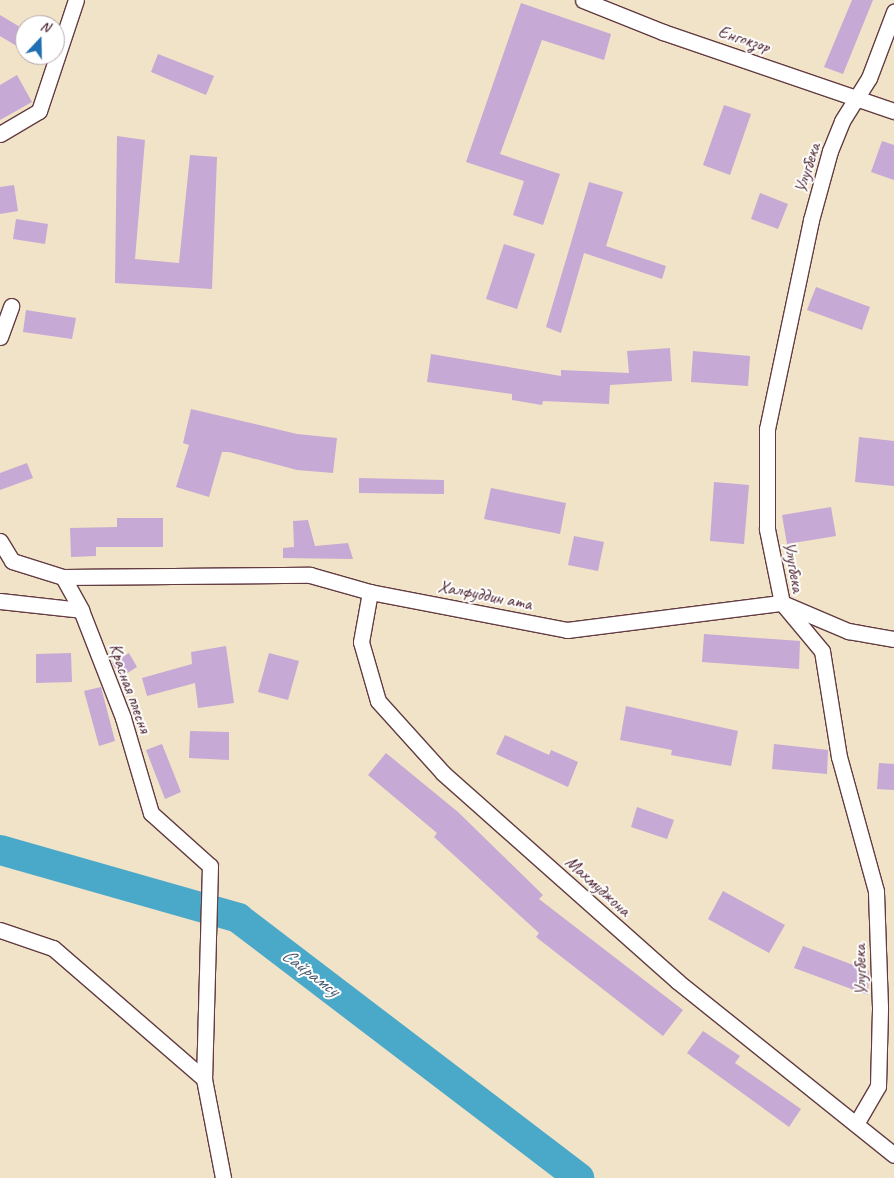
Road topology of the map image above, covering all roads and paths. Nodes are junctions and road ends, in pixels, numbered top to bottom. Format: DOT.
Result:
graph roads {
  1 [pos="76,0"];
  2 [pos="583,0"];
  3 [pos="894,12"];
  4 [pos="857,97"];
  5 [pos="894,112"];
  6 [pos="0,134"];
  7 [pos="12,306"];
  8 [pos="0,337"];
  9 [pos="0,540"];
  10 [pos="63,577"];
  11 [pos="370,592"];
  12 [pos="0,601"];
  13 [pos="782,603"];
  14 [pos="81,610"];
  15 [pos="894,639"];
  16 [pos="0,930"];
  17 [pos="204,1079"];
  18 [pos="856,1124"];
  19 [pos="894,1155"];
  20 [pos="223,1178"];
  1 -- 6 [label="street"];
  2 -- 4 [label="street, Енгокзор"];
  3 -- 4 [label="street, Улугбека"];
  4 -- 5 [label="street, Енгокзор"];
  4 -- 13 [label="street, Улугбека"];
  7 -- 8 [label="street"];
  9 -- 10 [label="street"];
  10 -- 11 [label="street, Халфуддин ата"];
  10 -- 14 [label="street, Красная плесня"];
  11 -- 13 [label="street, Халфуддин ата"];
  11 -- 18 [label="street, Махмуджона"];
  12 -- 14 [label="street"];
  13 -- 15 [label="street, Халфуддин ата"];
  13 -- 18 [label="street, Улугбека"];
  14 -- 17 [label="street, Красная плесня"];
  16 -- 17 [label="street"];
  17 -- 20 [label="street"];
  18 -- 19 [label="street, Махмуджона"];
}
